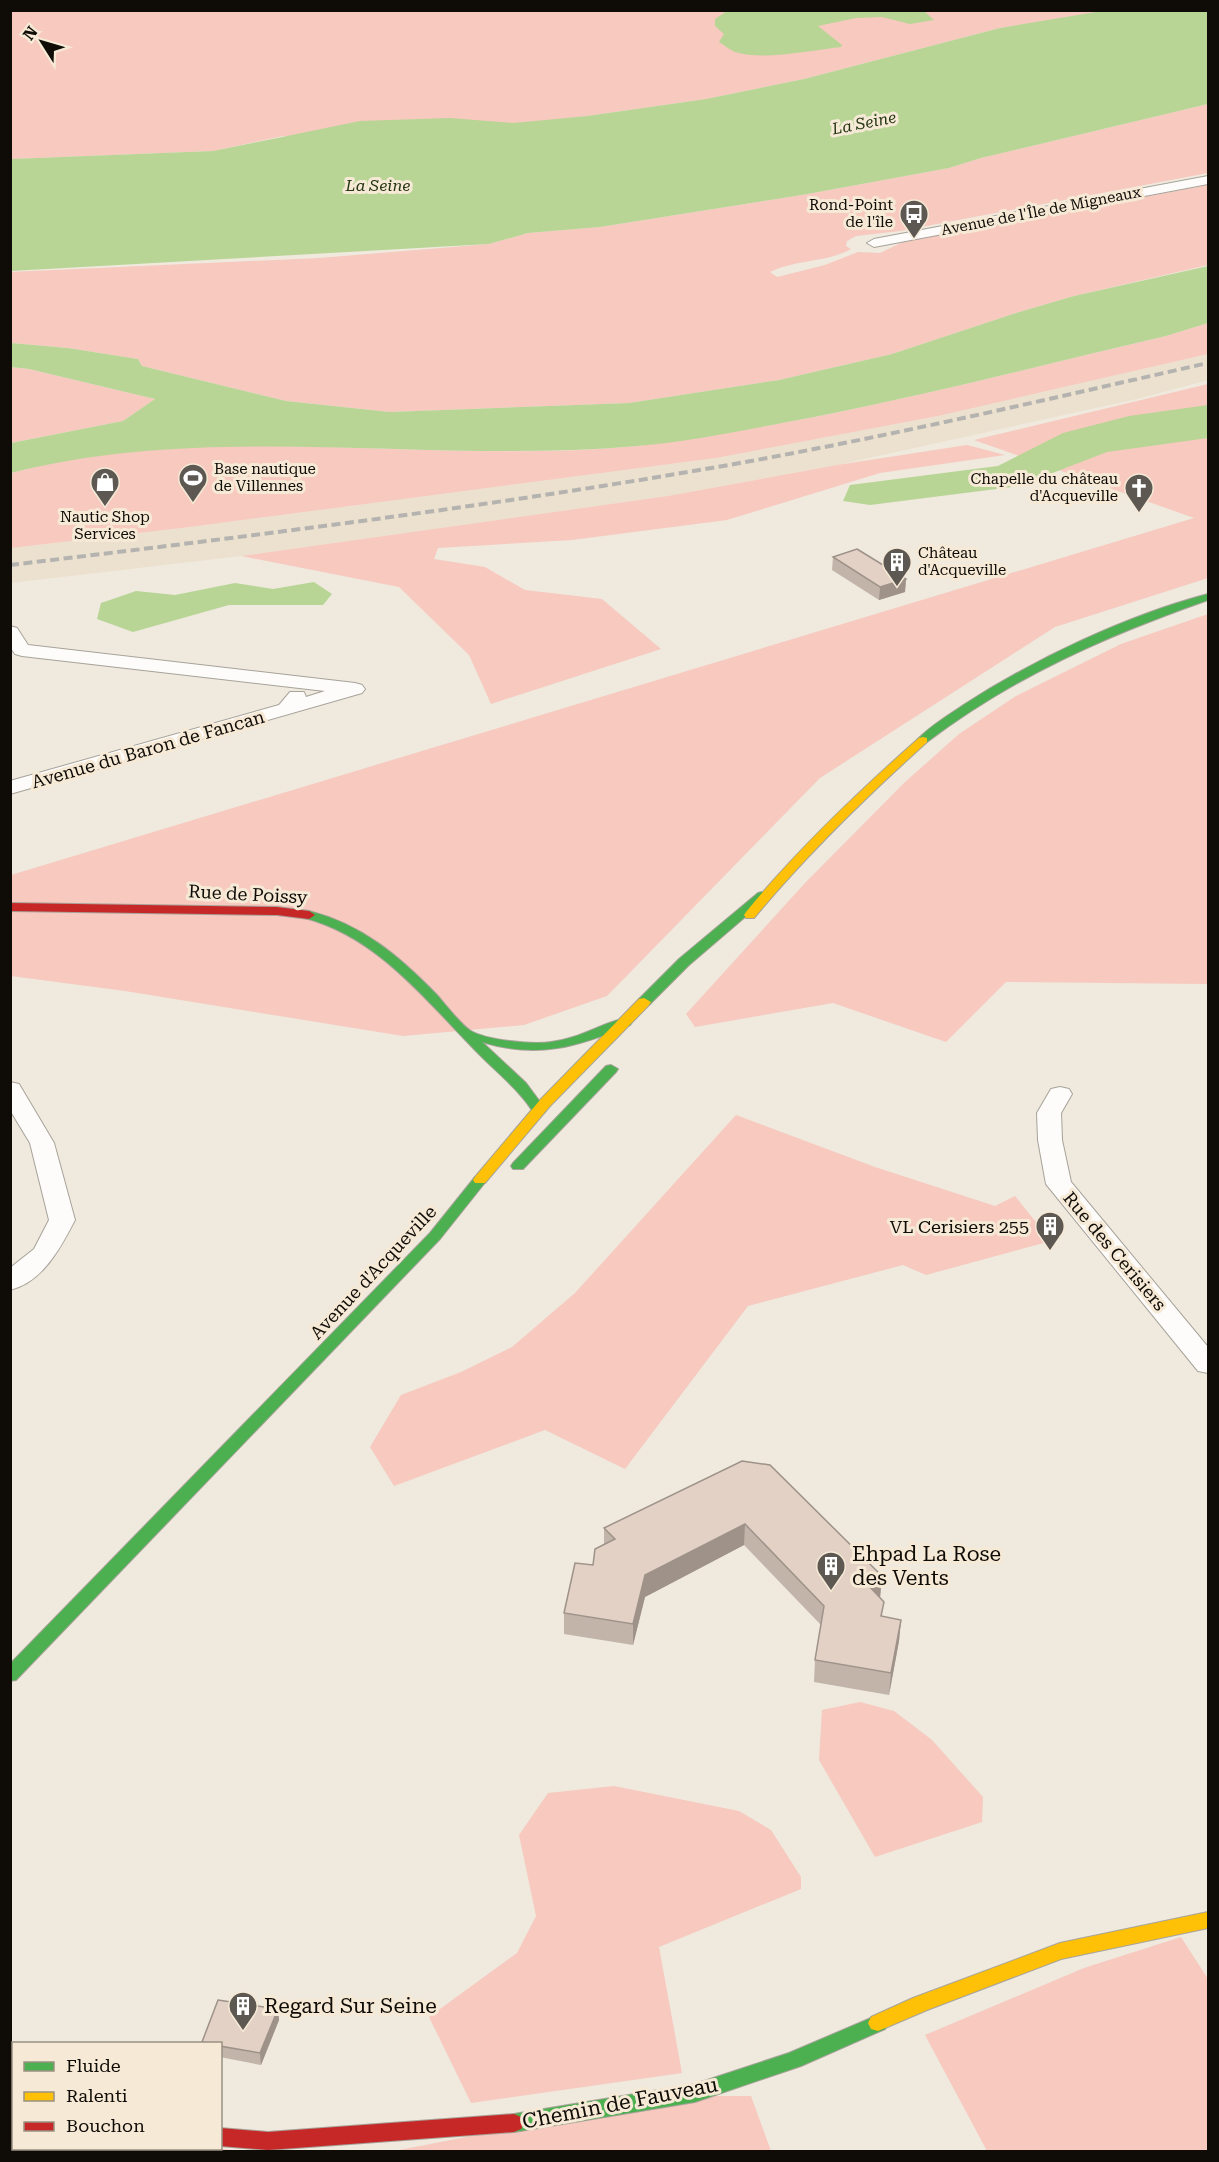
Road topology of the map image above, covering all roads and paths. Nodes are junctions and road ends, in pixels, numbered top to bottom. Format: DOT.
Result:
graph roads {
  1 [pos="1209,180"];
  2 [pos="874,243"];
  3 [pos="1209,597"];
  4 [pos="10,632"];
  5 [pos="22,651"];
  6 [pos="10,669"];
  7 [pos="284,681"];
  8 [pos="286,709"];
  9 [pos="10,789"];
  10 [pos="762,896"];
  11 [pos="10,907"];
  12 [pos="736,936"];
  13 [pos="625,1022"];
  14 [pos="471,1035"];
  15 [pos="543,1050"];
  16 [pos="618,1062"];
  17 [pos="500,1065"];
  18 [pos="532,1075"];
  19 [pos="573,1076"];
  20 [pos="552,1077"];
  21 [pos="596,1084"];
  22 [pos="10,1089"];
  23 [pos="1060,1094"];
  24 [pos="539,1110"];
  25 [pos="509,1174"];
  26 [pos="492,1190"];
  27 [pos="435,1236"];
  28 [pos="10,1282"];
  29 [pos="1209,1364"];
  30 [pos="10,1675"];
  31 [pos="1209,1920"];
  32 [pos="222,2137"];
  1 -- 2 [label="street, Avenue de l'Île de Migneaux"];
  3 -- 10 [label="main road"];
  4 -- 5 [label="street"];
  5 -- 6 [label="street"];
  5 -- 7 [label="street, Avenue du Baron de Fancan"];
  7 -- 8 [label="street, Avenue du Baron de Fancan"];
  7 -- 8 [label="street, Avenue du Baron de Fancan"];
  8 -- 9 [label="street, Avenue du Baron de Fancan"];
  10 -- 12 [label="main road"];
  10 -- 13 [label="main road, Avenue d'Acqueville"];
  11 -- 14 [label="main road, Rue de Poissy"];
  13 -- 15 [label="main road"];
  13 -- 19 [label="main road, Avenue d'Acqueville"];
  14 -- 15 [label="main road"];
  14 -- 17 [label="main road, Rue de Poissy"];
  15 -- 19 [label="main road"];
  16 -- 21 [label="main road"];
  17 -- 18 [label="main road"];
  17 -- 24 [label="main road, Rue de Poissy"];
  19 -- 20 [label="main road"];
  19 -- 21 [label="main road"];
  19 -- 24 [label="main road, Avenue d'Acqueville"];
  21 -- 25 [label="main road"];
  22 -- 28 [label="street"];
  23 -- 29 [label="street, Rue des Cerisiers"];
  24 -- 27 [label="main road, Avenue d'Acqueville"];
  26 -- 27 [label="main road"];
  27 -- 30 [label="main road, Avenue d'Acqueville"];
  31 -- 32 [label="main road, Chemin de Fauveau"];
}
